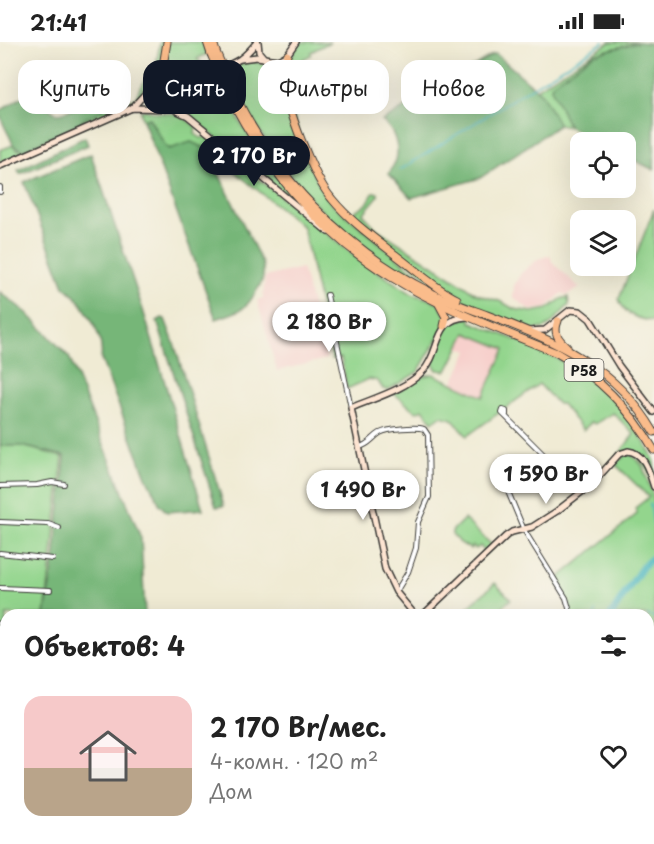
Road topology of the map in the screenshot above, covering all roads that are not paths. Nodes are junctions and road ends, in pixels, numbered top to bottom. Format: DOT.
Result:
graph roads {
  1 [pos="167,42"];
  2 [pos="207,42"];
  3 [pos="213,42"];
  4 [pos="258,42"];
  5 [pos="290,42"];
  6 [pos="296,42"];
  7 [pos="214,53"];
  8 [pos="288,53"];
  9 [pos="239,59"];
  10 [pos="266,59"];
  11 [pos="164,60"];
  12 [pos="217,60"];
  13 [pos="143,97"];
  14 [pos="132,108"];
  15 [pos="143,108"];
  16 [pos="184,114"];
  17 [pos="240,114"];
  18 [pos="244,114"];
  19 [pos="0,166"];
  20 [pos="0,187"];
  21 [pos="0,192"];
  22 [pos="349,246"];
  23 [pos="327,295"];
  24 [pos="438,302"];
  25 [pos="471,317"];
  26 [pos="501,321"];
  27 [pos="558,321"];
  28 [pos="444,326"];
  29 [pos="529,332"];
  30 [pos="573,352"];
  31 [pos="351,408"];
  32 [pos="654,412"];
  33 [pos="506,415"];
  34 [pos="654,432"];
  35 [pos="360,447"];
  36 [pos="654,450"];
  37 [pos="64,484"];
  38 [pos="0,486"];
  39 [pos="654,487"];
  40 [pos="0,522"];
  41 [pos="59,528"];
  42 [pos="524,530"];
  43 [pos="0,554"];
  44 [pos="53,559"];
  45 [pos="0,588"];
  46 [pos="50,590"];
  47 [pos="396,592"];
  48 [pos="410,609"];
  49 [pos="429,609"];
  50 [pos="569,609"];
  1 -- 11 [label="highway"];
  2 -- 7 [label="highway, Р58"];
  3 -- 7 [label="highway, Р58"];
  4 -- 9 [label="main road"];
  4 -- 10 [label="main road"];
  5 -- 8 [label="main road"];
  6 -- 8 [label="main road"];
  7 -- 12 [label="highway, Р58, bridge"];
  8 -- 10 [label="main road"];
  8 -- 26 [label="highway"];
  9 -- 10 [label="main road"];
  13 -- 14 [label="main road"];
  14 -- 15 [label="main road"];
  14 -- 19 [label="main road"];
  16 -- 22 [label="main road"];
  17 -- 22 [label="highway, Р58"];
  18 -- 26 [label="highway, Р58"];
  20 -- 21 [label="street"];
  22 -- 24 [label="highway, Р58"];
  23 -- 31 [label="street"];
  24 -- 25 [label="highway, Р58"];
  24 -- 28 [label="highway"];
  25 -- 28 [label="main road"];
  25 -- 36 [label="highway, Р58"];
  26 -- 29 [label="highway, Р58"];
  27 -- 29 [label="main road"];
  27 -- 30 [label="highway"];
  27 -- 32 [label="main road"];
  28 -- 31 [label="main road"];
  29 -- 30 [label="highway, Р58"];
  30 -- 34 [label="highway, Р58"];
  31 -- 35 [label="main road"];
  33 -- 42 [label="street"];
  35 -- 47 [label="main road"];
  35 -- 47 [label="street"];
  37 -- 38 [label="street"];
  39 -- 42 [label="main road"];
  40 -- 41 [label="street"];
  42 -- 49 [label="main road"];
  42 -- 50 [label="street"];
  43 -- 44 [label="street"];
  45 -- 46 [label="street"];
  47 -- 48 [label="main road"];
}
